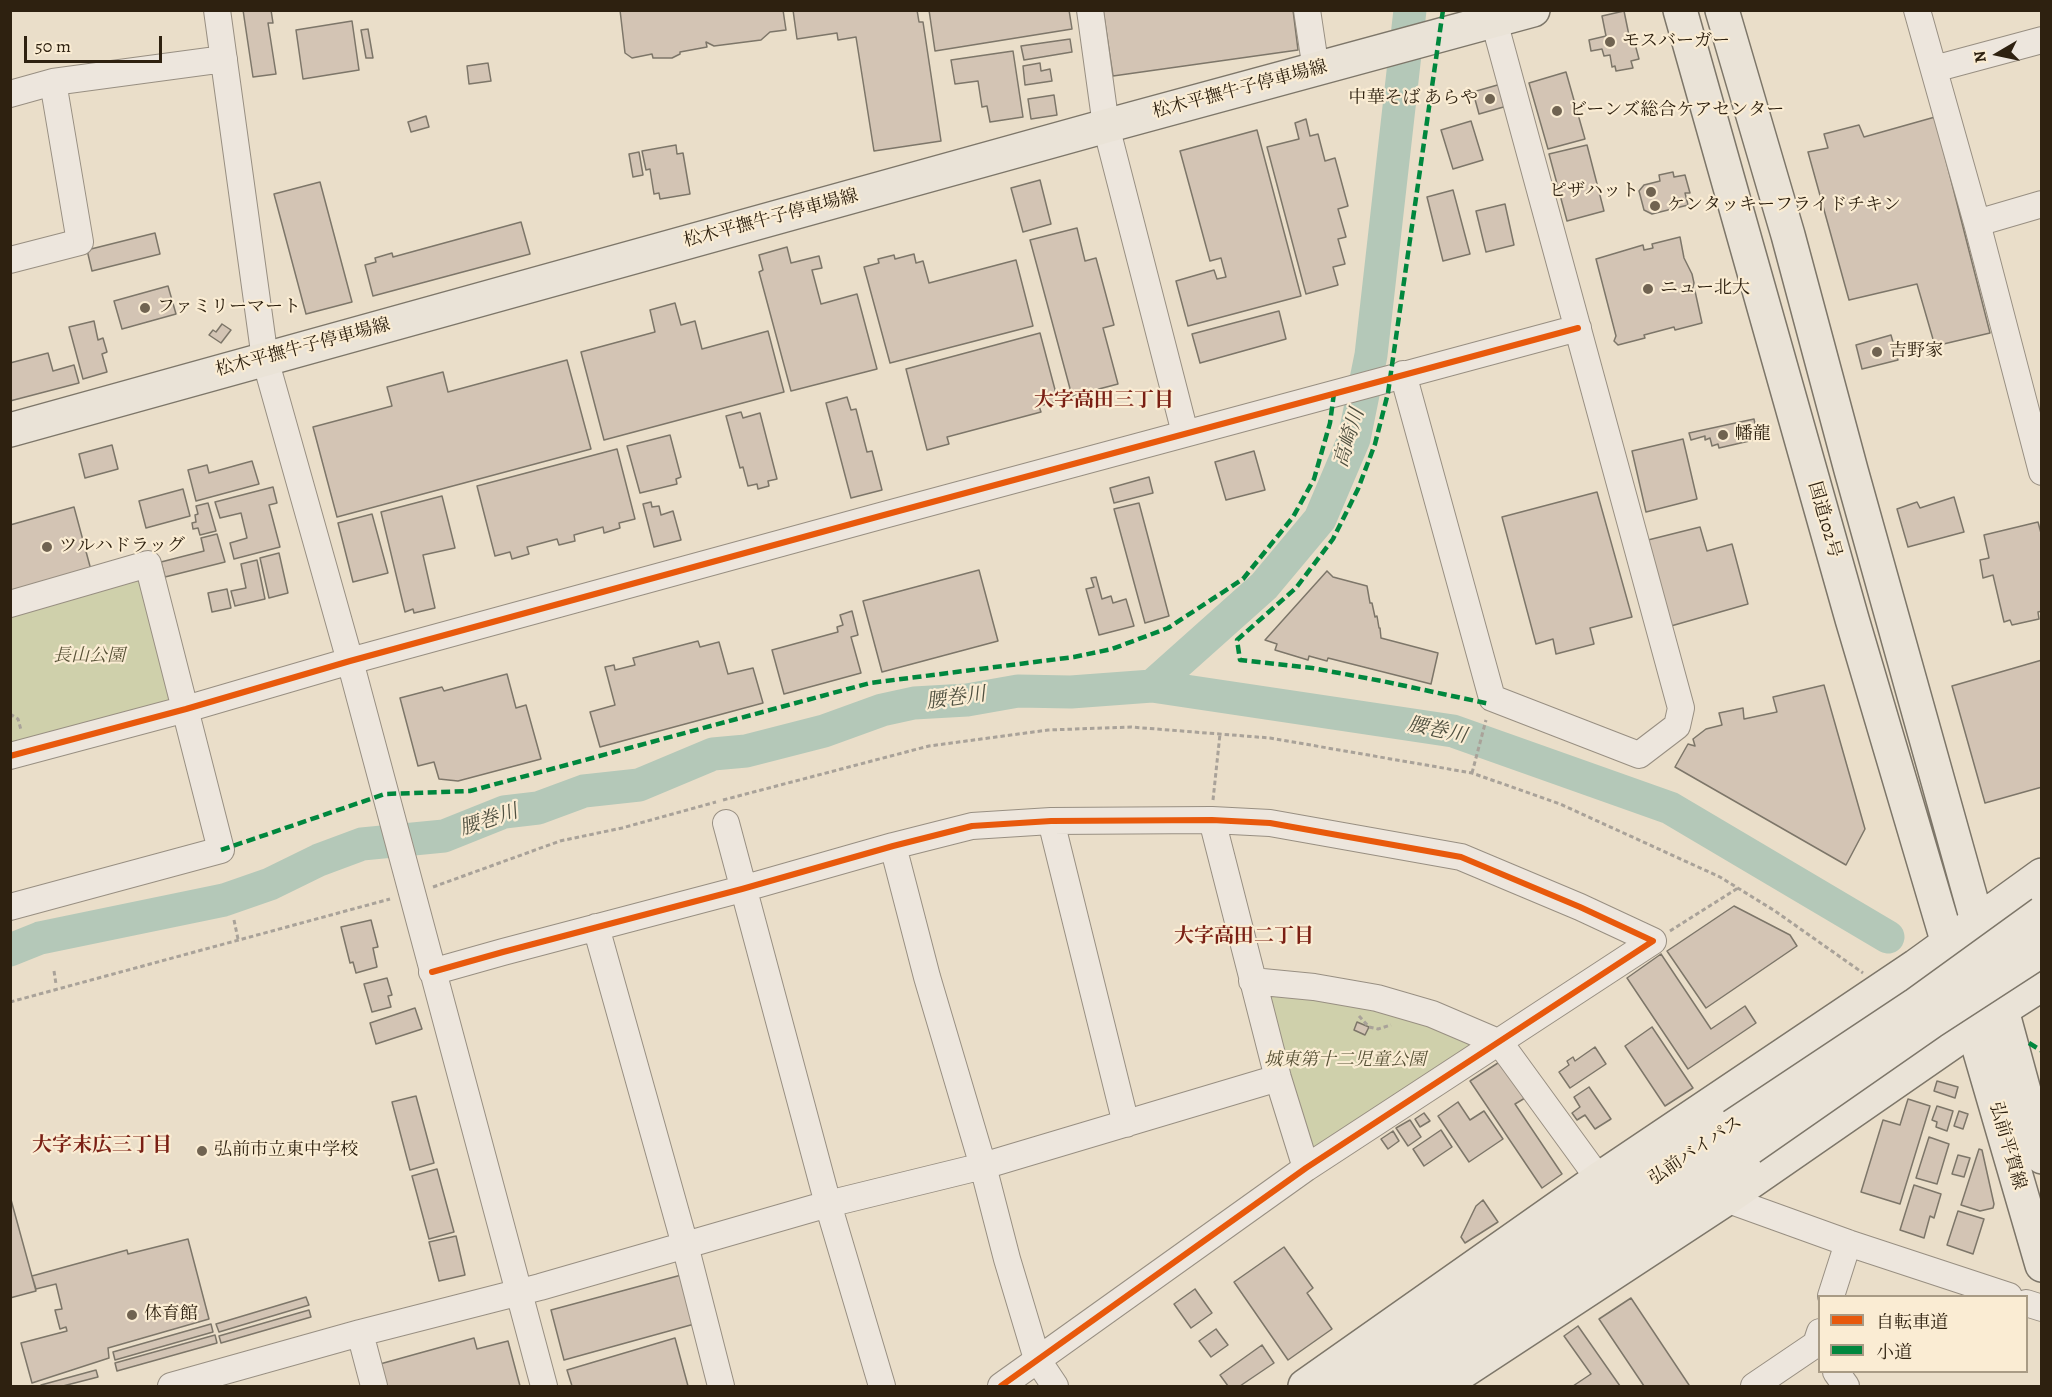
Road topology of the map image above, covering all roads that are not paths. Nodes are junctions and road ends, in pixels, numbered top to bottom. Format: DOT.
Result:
graph roads {
  1 [pos="218,10"];
  2 [pos="1090,10"];
  3 [pos="1307,10"];
  4 [pos="1533,10"];
  5 [pos="1680,10"];
  6 [pos="1722,10"];
  7 [pos="1917,10"];
  8 [pos="1494,21"];
  9 [pos="2042,40"];
  10 [pos="224,59"];
  11 [pos="1934,69"];
  12 [pos="1316,70"];
  13 [pos="53,82"];
  14 [pos="10,94"];
  15 [pos="1106,126"];
  16 [pos="2042,204"];
  17 [pos="1977,222"];
  18 [pos="10,260"];
  19 [pos="1578,328"];
  20 [pos="265,359"];
  21 [pos="1395,377"];
  22 [pos="2033,407"];
  23 [pos="10,430"];
  24 [pos="1185,433"];
  25 [pos="2042,472"];
  26 [pos="10,604"];
  27 [pos="350,662"];
  28 [pos="186,709"];
  29 [pos="10,756"];
  30 [pos="1212,820"];
  31 [pos="1051,821"];
  32 [pos="726,823"];
  33 [pos="893,846"];
  34 [pos="2042,875"];
  35 [pos="742,889"];
  36 [pos="10,907"];
  37 [pos="2042,913"];
  38 [pos="1977,921"];
  39 [pos="596,927"];
  40 [pos="1948,942"];
  41 [pos="2042,950"];
  42 [pos="432,972"];
  43 [pos="1252,981"];
  44 [pos="2042,984"];
  45 [pos="2002,1010"];
  46 [pos="1973,1028"];
  47 [pos="1500,1043"];
  48 [pos="1278,1078"];
  49 [pos="1126,1124"];
  50 [pos="1741,1137"];
  51 [pos="2042,1157"];
  52 [pos="983,1166"];
  53 [pos="1306,1168"];
  54 [pos="1599,1179"];
  55 [pos="1726,1199"];
  56 [pos="828,1204"];
  57 [pos="1848,1244"];
  58 [pos="685,1245"];
  59 [pos="2042,1265"];
  60 [pos="518,1292"];
  61 [pos="1831,1295"];
  62 [pos="2006,1295"];
  63 [pos="360,1333"];
  64 [pos="1818,1342"];
  65 [pos="1037,1359"];
  66 [pos="1837,1373"];
  67 [pos="171,1386"];
  68 [pos="374,1386"];
  69 [pos="544,1386"];
  70 [pos="721,1386"];
  71 [pos="882,1386"];
  72 [pos="1001,1386"];
  73 [pos="1055,1386"];
  74 [pos="1305,1386"];
  75 [pos="1349,1386"];
  76 [pos="1394,1386"];
  77 [pos="1441,1386"];
  78 [pos="1754,1386"];
  79 [pos="1846,1386"];
  1 -- 10 [label="street"];
  2 -- 15 [label="street"];
  3 -- 12 [label="street"];
  4 -- 8 [label="main road, 松木平撫牛子停車場線"];
  5 -- 40 [label="main road, 国道102号"];
  6 -- 38 [label="main road"];
  7 -- 11 [label="street"];
  8 -- 12 [label="main road, 松木平撫牛子停車場線"];
  8 -- 19 [label="street"];
  9 -- 11 [label="street"];
  10 -- 13 [label="street"];
  10 -- 20 [label="street"];
  11 -- 17 [label="street"];
  12 -- 15 [label="main road, 松木平撫牛子停車場線"];
  13 -- 14 [label="street"];
  13 -- 18 [label="street"];
  15 -- 20 [label="main road, 松木平撫牛子停車場線"];
  15 -- 24 [label="street"];
  16 -- 17 [label="street"];
  17 -- 22 [label="street"];
  19 -- 21 [label="street"];
  19 -- 21 [label="street"];
  20 -- 23 [label="main road, 松木平撫牛子停車場線"];
  20 -- 27 [label="street"];
  21 -- 24 [label="street"];
  22 -- 25 [label="street"];
  24 -- 27 [label="street"];
  26 -- 28 [label="street"];
  27 -- 28 [label="street"];
  27 -- 42 [label="street"];
  28 -- 29 [label="street"];
  28 -- 36 [label="street"];
  30 -- 31 [label="street"];
  30 -- 43 [label="street"];
  30 -- 47 [label="street"];
  31 -- 33 [label="street"];
  31 -- 49 [label="street"];
  32 -- 35 [label="street"];
  33 -- 35 [label="street"];
  33 -- 52 [label="street"];
  34 -- 38 [label="main road"];
  35 -- 39 [label="street"];
  35 -- 56 [label="street"];
  37 -- 50 [label="main road, 弘前バイパス, bridge"];
  38 -- 40 [label="main road"];
  38 -- 45 [label="main road"];
  39 -- 42 [label="street"];
  39 -- 58 [label="street"];
  40 -- 46 [label="main road, 国道102号"];
  40 -- 54 [label="main road"];
  41 -- 50 [label="main road, 弘前バイパス, bridge"];
  42 -- 60 [label="street"];
  43 -- 47 [label="street"];
  43 -- 48 [label="street"];
  44 -- 45 [label="main road"];
  45 -- 46 [label="main road"];
  45 -- 51 [label="main road, 弘前平賀線"];
  46 -- 55 [label="main road"];
  46 -- 59 [label="main road, 弘前平賀線"];
  47 -- 53 [label="street"];
  47 -- 54 [label="street"];
  48 -- 49 [label="street"];
  48 -- 53 [label="street"];
  49 -- 52 [label="street"];
  50 -- 75 [label="main road, 弘前バイパス"];
  50 -- 76 [label="main road, 弘前バイパス"];
  52 -- 56 [label="street"];
  52 -- 65 [label="street"];
  53 -- 65 [label="street"];
  54 -- 74 [label="main road"];
  55 -- 57 [label="street"];
  55 -- 77 [label="main road"];
  56 -- 58 [label="street"];
  56 -- 71 [label="street"];
  57 -- 61 [label="street"];
  57 -- 62 [label="street"];
  58 -- 60 [label="street"];
  58 -- 70 [label="street"];
  60 -- 63 [label="street"];
  60 -- 69 [label="street"];
  63 -- 67 [label="street"];
  63 -- 68 [label="street"];
  64 -- 78 [label="street"];
  65 -- 72 [label="street"];
  65 -- 73 [label="street"];
  66 -- 79 [label="street"];
}
